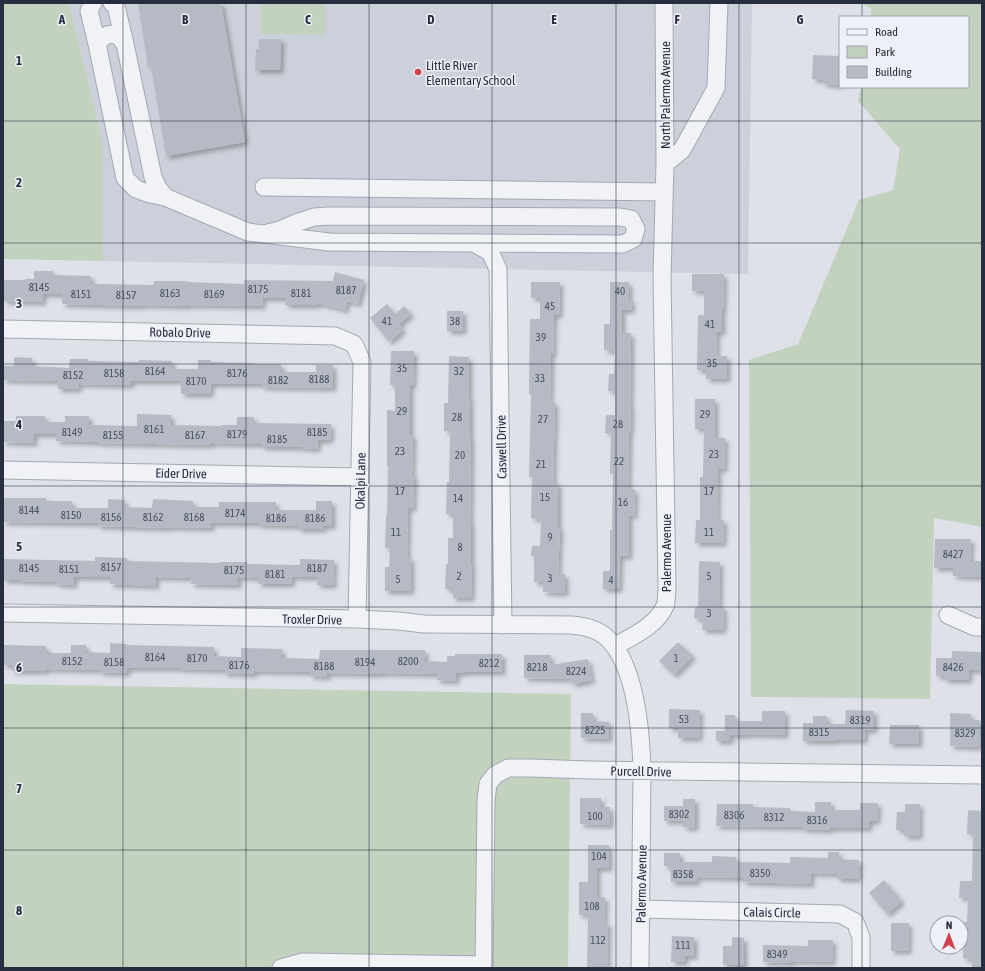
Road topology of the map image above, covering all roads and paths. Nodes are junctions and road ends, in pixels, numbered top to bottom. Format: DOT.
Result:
graph roads {
  1 [pos="94,3"];
  2 [pos="112,3"];
  3 [pos="664,3"];
  4 [pos="718,3"];
  5 [pos="97,44"];
  6 [pos="125,44"];
  7 [pos="665,164"];
  8 [pos="264,187"];
  9 [pos="664,192"];
  10 [pos="165,197"];
  11 [pos="330,216"];
  12 [pos="264,234"];
  13 [pos="329,242"];
  14 [pos="474,243"];
  15 [pos="526,244"];
  16 [pos="498,269"];
  17 [pos="662,276"];
  18 [pos="3,329"];
  19 [pos="354,344"];
  20 [pos="3,470"];
  21 [pos="360,477"];
  22 [pos="3,613"];
  23 [pos="948,615"];
  24 [pos="357,619"];
  25 [pos="503,625"];
  26 [pos="982,627"];
  27 [pos="615,646"];
  28 [pos="642,771"];
  29 [pos="982,775"];
  30 [pos="640,909"];
  31 [pos="484,967"];
  32 [pos="281,968"];
  33 [pos="640,968"];
  34 [pos="861,968"];
  1 -- 5 [label="street"];
  2 -- 6 [label="street"];
  3 -- 7 [label="street, North Palermo Avenue"];
  4 -- 7 [label="street, North Palermo Avenue"];
  5 -- 6 [label="street"];
  5 -- 10 [label="street"];
  6 -- 10 [label="street"];
  7 -- 9 [label="street, North Palermo Avenue"];
  8 -- 9 [label="street"];
  9 -- 17 [label="street, North Palermo Avenue"];
  10 -- 12 [label="street"];
  11 -- 12 [label="street"];
  11 -- 13 [label="street"];
  11 -- 15 [label="street"];
  12 -- 13 [label="street"];
  13 -- 14 [label="street"];
  14 -- 15 [label="street"];
  14 -- 16 [label="street"];
  15 -- 16 [label="street"];
  16 -- 25 [label="street, Caswell Drive"];
  17 -- 27 [label="street, Palermo Avenue"];
  18 -- 19 [label="street, Robalo Drive"];
  19 -- 21 [label="street, Okalpi Lane"];
  20 -- 21 [label="street, Eider Drive"];
  21 -- 24 [label="street, Okalpi Lane"];
  22 -- 24 [label="street, Troxler Drive"];
  23 -- 26 [label="street"];
  24 -- 25 [label="street, Troxler Drive"];
  25 -- 27 [label="street, Troxler Drive"];
  27 -- 28 [label="street, Palermo Avenue"];
  28 -- 29 [label="street, Purcell Drive"];
  28 -- 30 [label="street, Palermo Avenue"];
  28 -- 31 [label="street, Purcell Drive"];
  30 -- 33 [label="street, Palermo Avenue"];
  30 -- 34 [label="street, Calais Circle"];
  31 -- 32 [label="street"];
}
